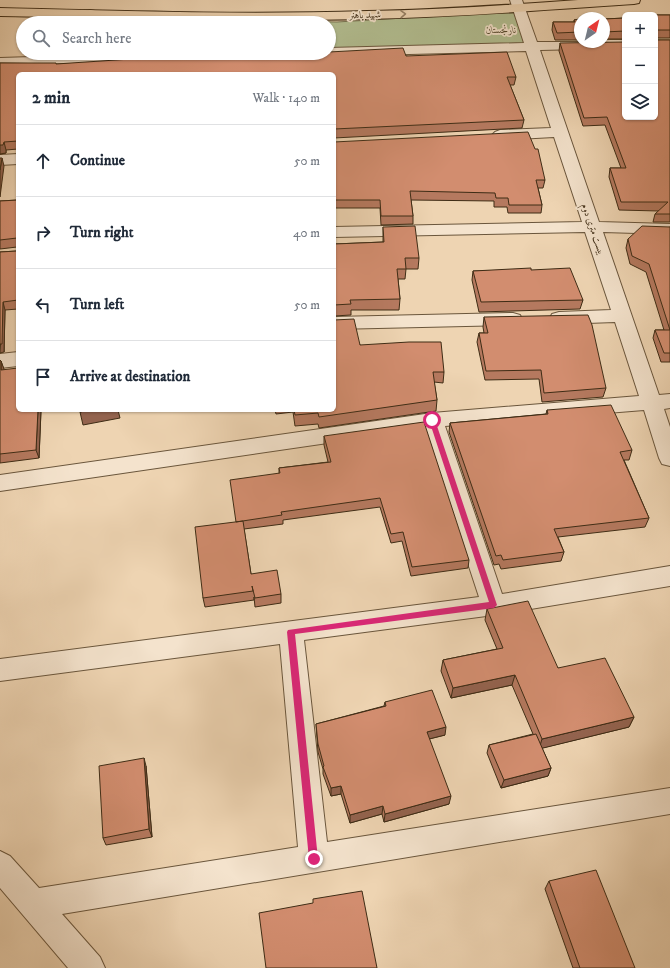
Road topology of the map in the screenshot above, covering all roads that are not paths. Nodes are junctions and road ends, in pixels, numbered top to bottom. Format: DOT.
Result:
graph roads {
  1 [pos="16,0"];
  2 [pos="451,0"];
  3 [pos="634,0"];
  4 [pos="517,4"];
  5 [pos="0,12"];
  6 [pos="59,16"];
  7 [pos="329,16"];
  8 [pos="622,44"];
  9 [pos="531,46"];
  10 [pos="336,52"];
  11 [pos="26,60"];
  12 [pos="78,60"];
  13 [pos="0,62"];
  14 [pos="75,72"];
  15 [pos="560,132"];
  16 [pos="482,136"];
  17 [pos="0,160"];
  18 [pos="16,160"];
  19 [pos="592,227"];
  20 [pos="670,229"];
  21 [pos="336,232"];
  22 [pos="622,316"];
  23 [pos="336,323"];
  24 [pos="16,359"];
  25 [pos="0,361"];
  26 [pos="660,401"];
  27 [pos="432,420"];
  28 [pos="670,458"];
  29 [pos="0,483"];
  30 [pos="670,576"];
  31 [pos="494,605"];
  32 [pos="291,632"];
  33 [pos="0,670"];
  34 [pos="670,801"];
  35 [pos="314,859"];
  36 [pos="0,866"];
  37 [pos="33,904"];
  38 [pos="89,968"];
  1 -- 2 [label="main road, شهید باهنر"];
  3 -- 4 [label="main road, شهید باهنر"];
  7 -- 4 [label="main road, شهید باهنر, one-way"];
  4 -- 9 [label="street, بیست متری دوم"];
  5 -- 6 [label="main road, شهید باهنر"];
  8 -- 9 [label="street"];
  9 -- 10 [label="street"];
  9 -- 15 [label="street, بیست متری دوم"];
  11 -- 13 [label="street"];
  12 -- 14 [label="street"];
  15 -- 16 [label="street"];
  15 -- 19 [label="street, بیست متری دوم"];
  17 -- 18 [label="street"];
  19 -- 20 [label="street"];
  19 -- 21 [label="street"];
  19 -- 22 [label="street, بیست متری دوم"];
  22 -- 23 [label="street"];
  22 -- 26 [label="street, بیست متری دوم"];
  24 -- 25 [label="street"];
  26 -- 27 [label="street"];
  26 -- 28 [label="street, بیست متری دوم"];
  27 -- 29 [label="street"];
  27 -- 31 [label="street"];
  30 -- 31 [label="street"];
  31 -- 32 [label="street"];
  32 -- 33 [label="street"];
  32 -- 35 [label="street"];
  34 -- 35 [label="street"];
  35 -- 37 [label="street"];
  36 -- 37 [label="street"];
  37 -- 38 [label="street"];
}
